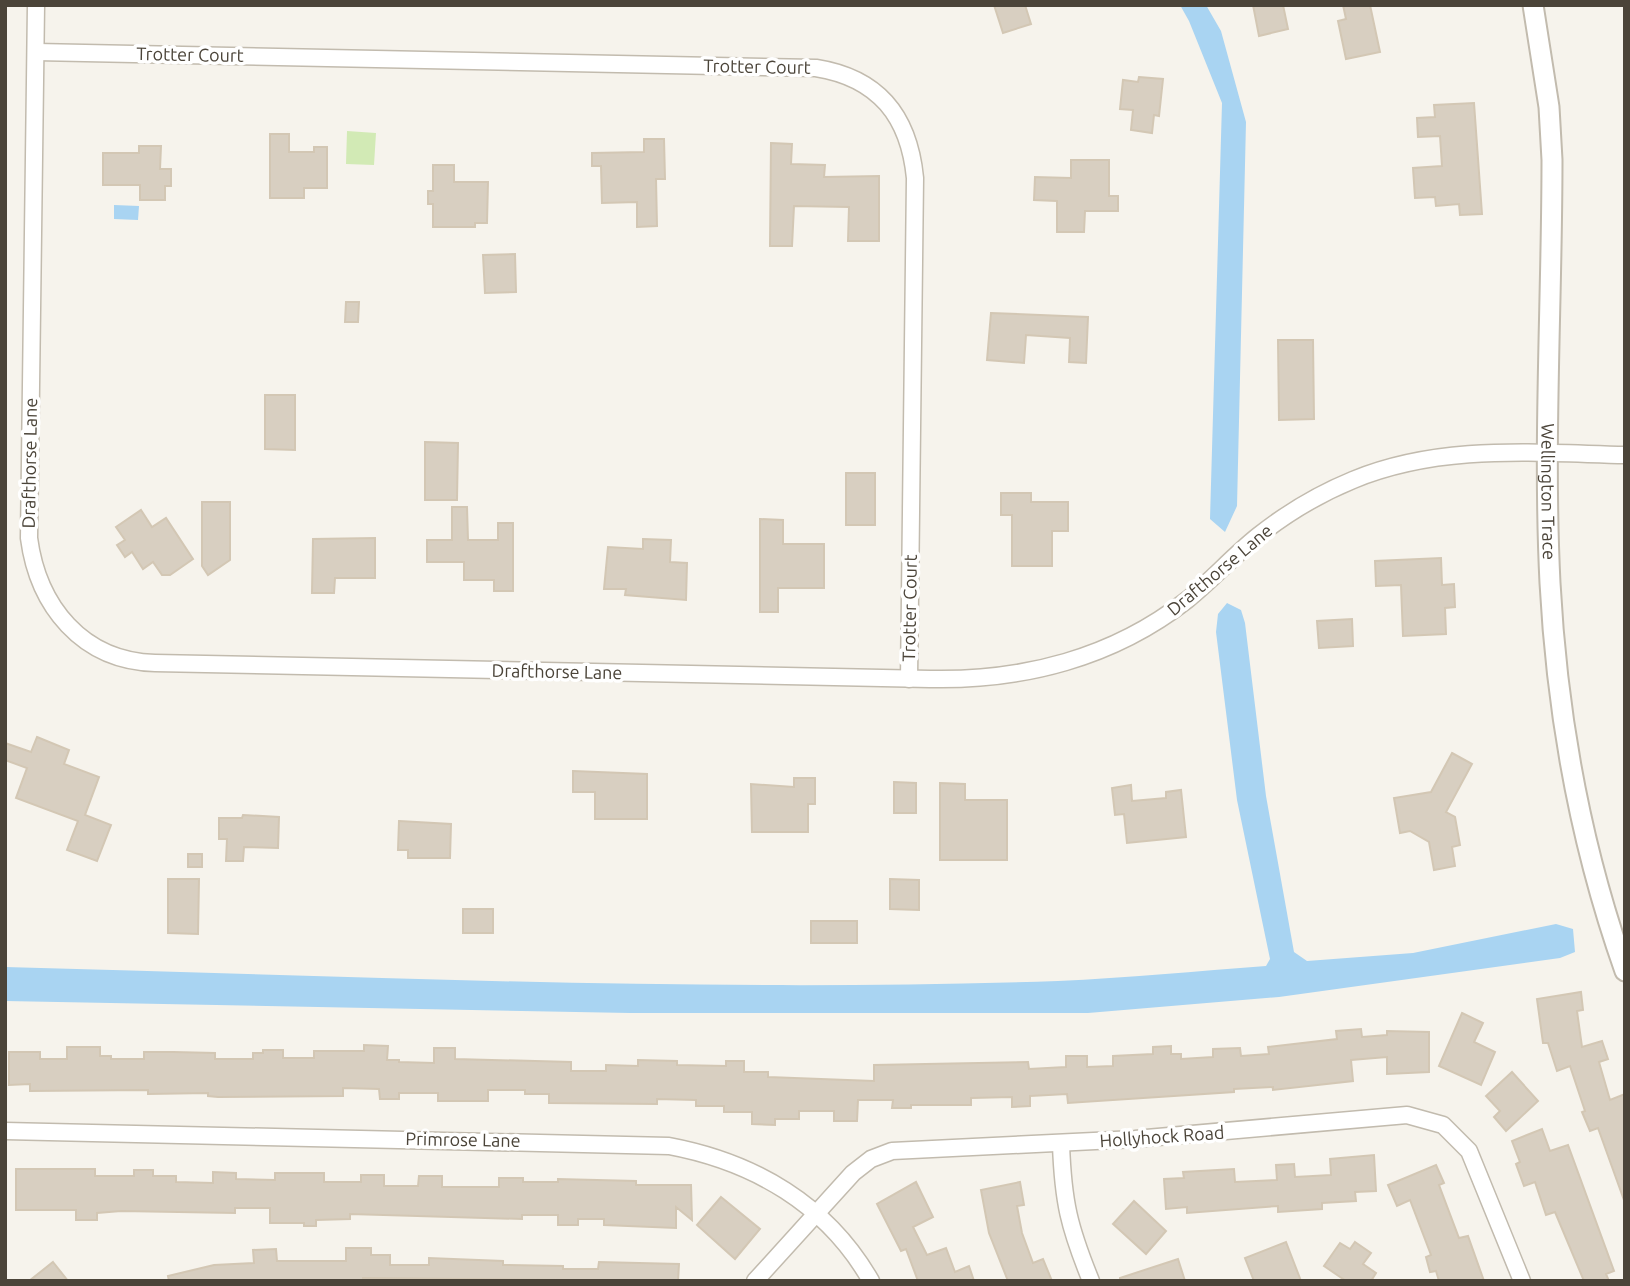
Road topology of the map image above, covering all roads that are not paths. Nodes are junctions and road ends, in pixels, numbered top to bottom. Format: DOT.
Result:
graph roads {
  1 [pos="36,5"];
  2 [pos="1532,5"];
  3 [pos="36,52"];
  4 [pos="1549,453"];
  5 [pos="1625,455"];
  6 [pos="909,679"];
  7 [pos="1625,971"];
  8 [pos="5,1131"];
  9 [pos="1060,1144"];
  10 [pos="817,1213"];
  11 [pos="755,1281"];
  12 [pos="871,1281"];
  13 [pos="1091,1281"];
  14 [pos="1522,1281"];
  1 -- 3 [label="street, Drafthorse Lane"];
  2 -- 4 [label="street, Wellington Trace"];
  3 -- 6 [label="street, Drafthorse Lane"];
  3 -- 6 [label="street, Trotter Court"];
  4 -- 5 [label="street, Drafthorse Lane"];
  4 -- 6 [label="street, Drafthorse Lane"];
  4 -- 7 [label="street, Wellington Trace"];
  8 -- 10 [label="street, Primrose Lane"];
  9 -- 10 [label="street, Hollyhock Road"];
  9 -- 13 [label="street"];
  9 -- 14 [label="street, Hollyhock Road"];
  10 -- 11 [label="street, Hollyhock Road"];
  10 -- 12 [label="street, Primrose Lane"];
}
